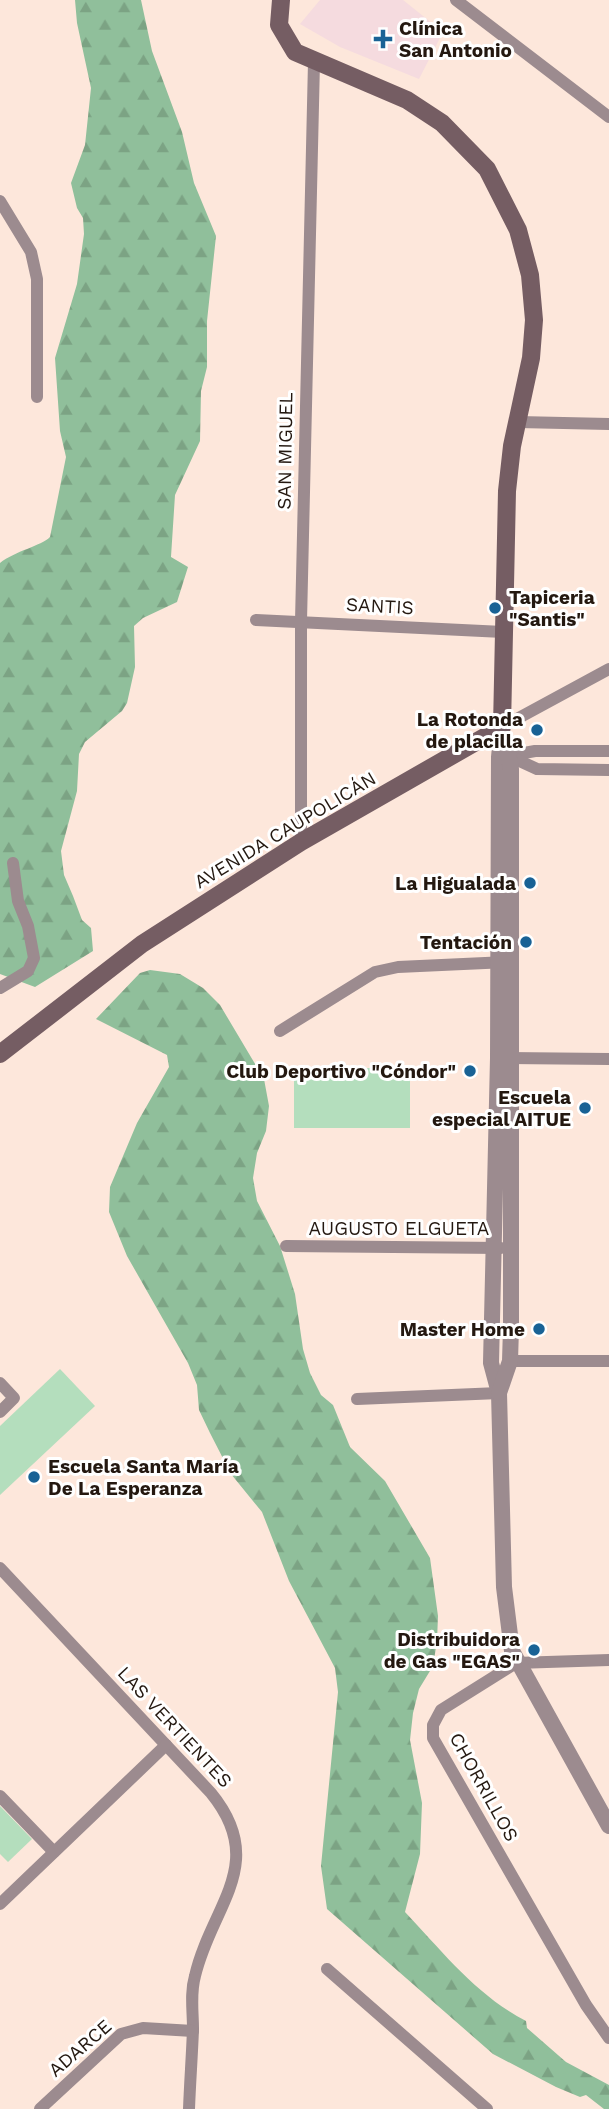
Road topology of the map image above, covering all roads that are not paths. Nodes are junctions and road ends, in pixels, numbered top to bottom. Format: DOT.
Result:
graph roads {
  1 [pos="281,0"];
  2 [pos="456,0"];
  3 [pos="313,62"];
  4 [pos="609,117"];
  5 [pos="0,201"];
  6 [pos="37,397"];
  7 [pos="517,422"];
  8 [pos="609,424"];
  9 [pos="256,620"];
  10 [pos="301,621"];
  11 [pos="503,632"];
  12 [pos="609,669"];
  13 [pos="502,727"];
  14 [pos="609,751"];
  15 [pos="505,757"];
  16 [pos="609,771"];
  17 [pos="301,842"];
  18 [pos="13,863"];
  19 [pos="504,962"];
  20 [pos="0,988"];
  21 [pos="280,1031"];
  22 [pos="0,1054"];
  23 [pos="505,1058"];
  24 [pos="609,1059"];
  25 [pos="286,1246"];
  26 [pos="512,1247"];
  27 [pos="494,1248"];
  28 [pos="510,1361"];
  29 [pos="609,1361"];
  30 [pos="0,1383"];
  31 [pos="499,1393"];
  32 [pos="357,1399"];
  33 [pos="0,1412"];
  34 [pos="0,1568"];
  35 [pos="609,1660"];
  36 [pos="516,1663"];
  37 [pos="166,1745"];
  38 [pos="0,1796"];
  39 [pos="609,1826"];
  40 [pos="54,1852"];
  41 [pos="0,1904"];
  42 [pos="327,1969"];
  43 [pos="193,2031"];
  44 [pos="609,2038"];
  45 [pos="40,2109"];
  46 [pos="189,2109"];
  47 [pos="487,2109"];
  1 -- 3 [label="main road"];
  2 -- 4 [label="street"];
  3 -- 7 [label="main road"];
  3 -- 10 [label="street, SAN MIGUEL"];
  5 -- 6 [label="street"];
  7 -- 8 [label="street"];
  7 -- 11 [label="main road"];
  9 -- 10 [label="street, SANTIS"];
  10 -- 11 [label="street, SANTIS"];
  10 -- 17 [label="street, SAN MIGUEL"];
  11 -- 13 [label="main road"];
  12 -- 13 [label="street, AVENIDA CAUPOLICÁN"];
  13 -- 15 [label="street"];
  13 -- 17 [label="main road, AVENIDA CAUPOLICÁN"];
  14 -- 15 [label="street"];
  15 -- 16 [label="street"];
  15 -- 19 [label="street"];
  17 -- 22 [label="main road, AVENIDA CAUPOLICÁN"];
  18 -- 20 [label="street"];
  19 -- 21 [label="street"];
  19 -- 23 [label="street"];
  23 -- 24 [label="street"];
  23 -- 26 [label="street"];
  23 -- 27 [label="street"];
  25 -- 27 [label="street, AUGUSTO ELGUETA"];
  26 -- 27 [label="street, AUGUSTO ELGUETA"];
  26 -- 28 [label="street"];
  27 -- 31 [label="street"];
  28 -- 29 [label="street"];
  28 -- 31 [label="street"];
  30 -- 33 [label="street"];
  31 -- 32 [label="street"];
  31 -- 36 [label="street"];
  34 -- 37 [label="street, LAS VERTIENTES"];
  35 -- 36 [label="street"];
  36 -- 39 [label="street"];
  36 -- 44 [label="street, CHORRILLOS"];
  37 -- 40 [label="street"];
  37 -- 43 [label="street, LAS VERTIENTES"];
  38 -- 40 [label="street"];
  40 -- 41 [label="street"];
  42 -- 47 [label="street"];
  43 -- 45 [label="street, ADARCE"];
  43 -- 46 [label="street, LAS VERTIENTES"];
}
